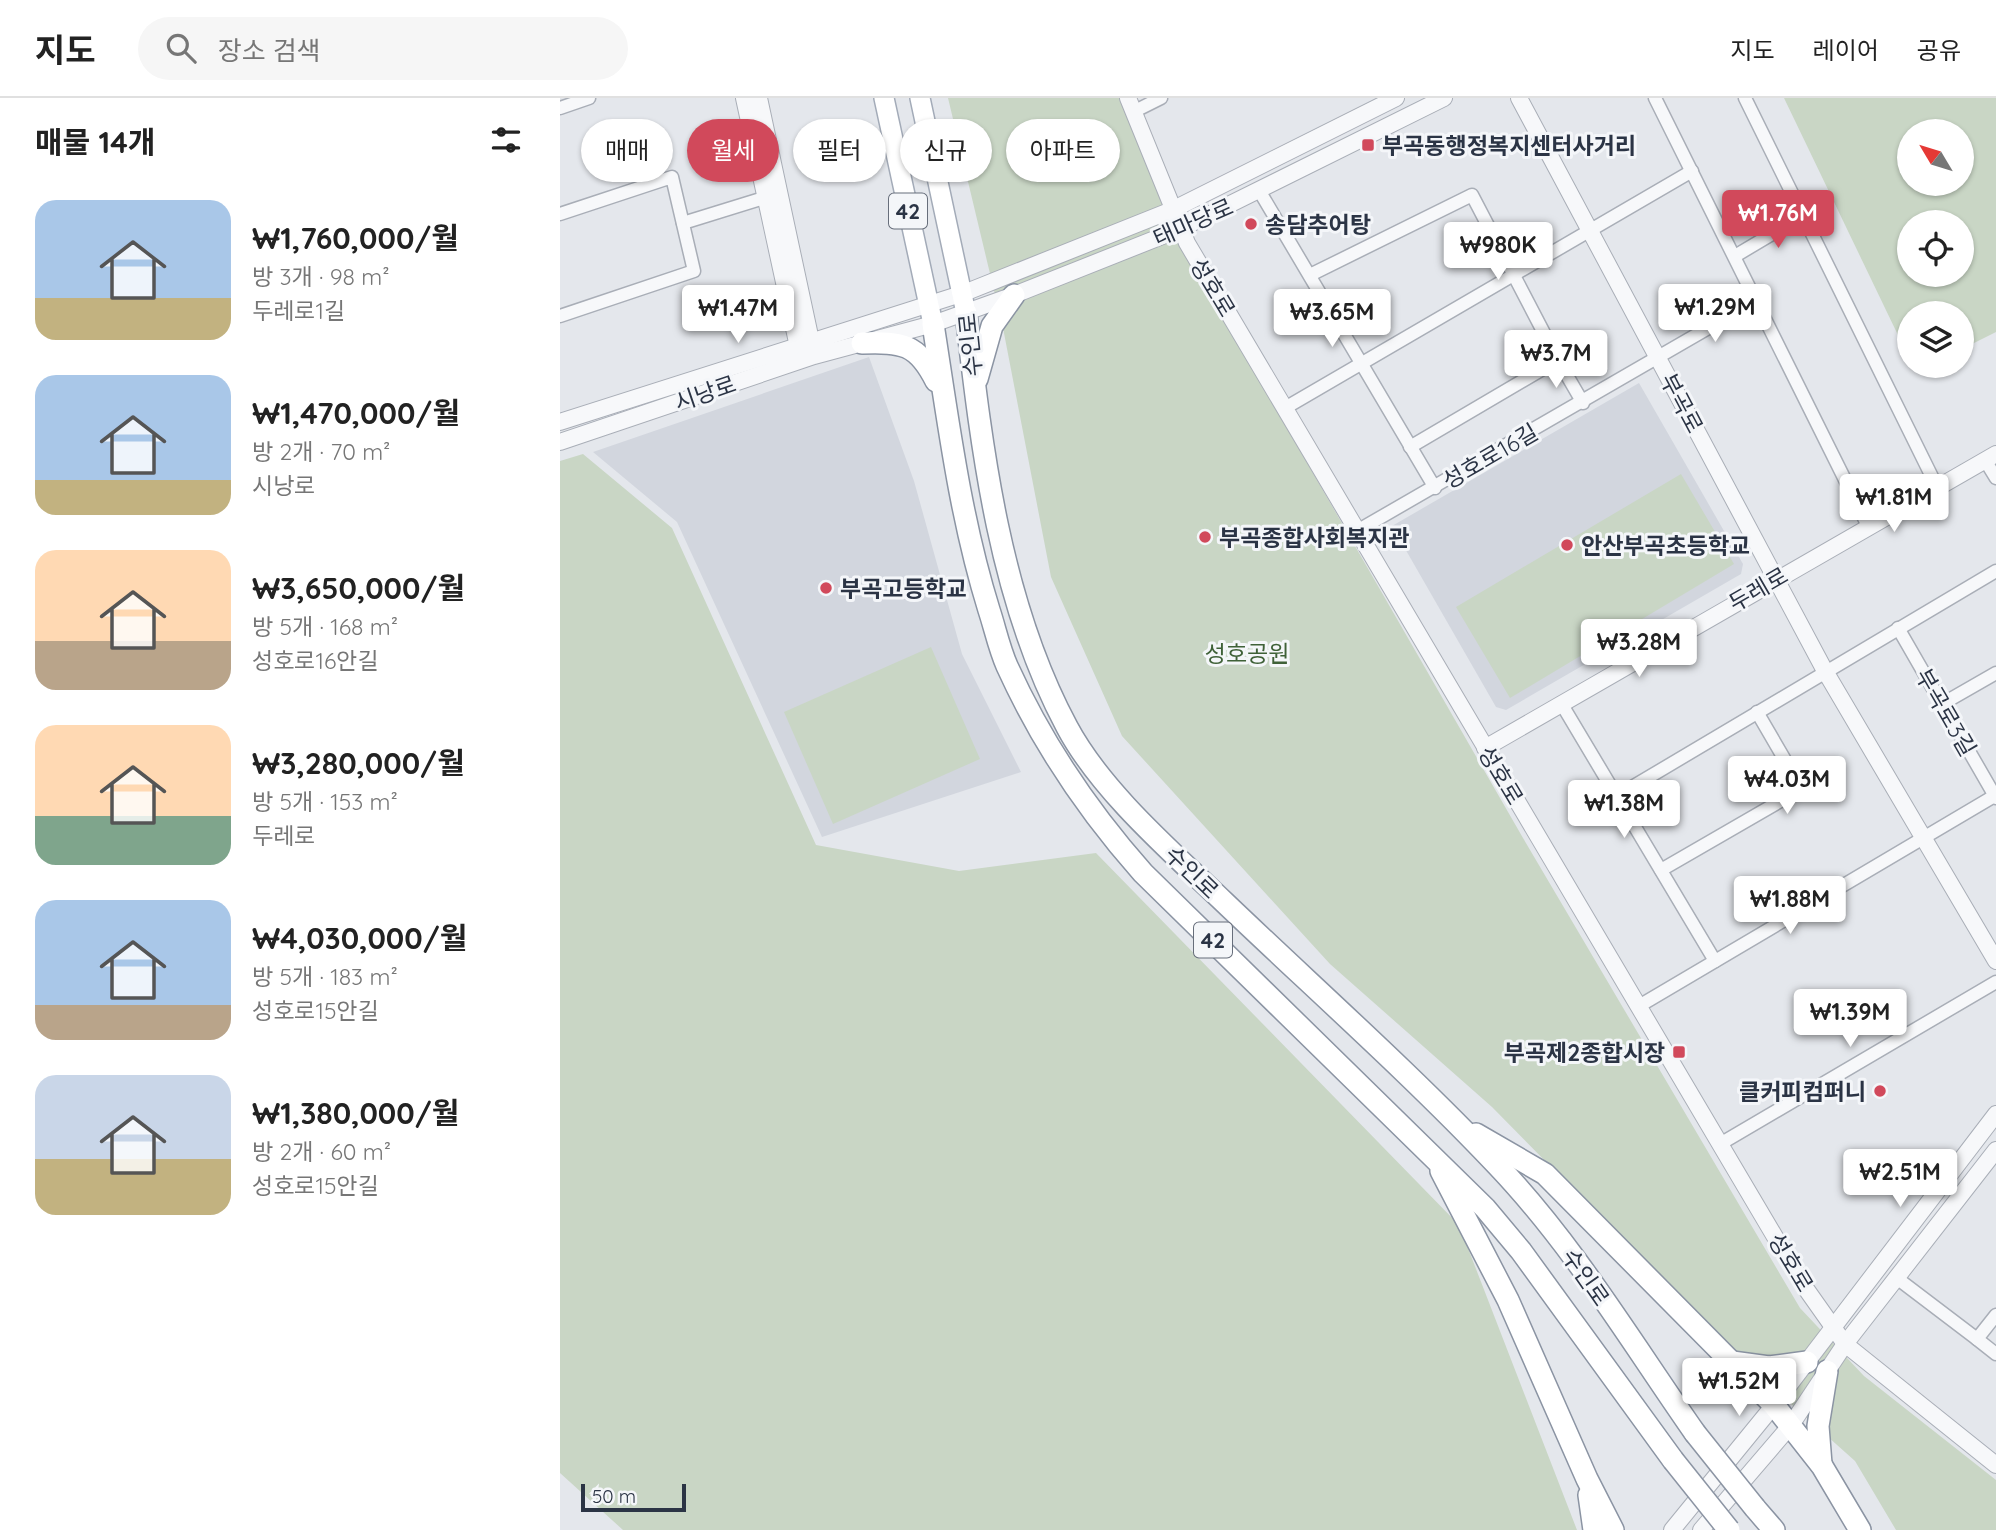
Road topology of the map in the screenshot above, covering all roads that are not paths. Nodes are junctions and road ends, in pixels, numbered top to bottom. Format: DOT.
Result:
graph roads {
  1 [pos="589,98"];
  2 [pos="744,98"];
  3 [pos="759,98"];
  4 [pos="884,98"];
  5 [pos="920,98"];
  6 [pos="1161,98"];
  7 [pos="1396,98"];
  8 [pos="1444,98"];
  9 [pos="1519,98"];
  10 [pos="1656,98"];
  11 [pos="1745,98"];
  12 [pos="1130,105"];
  13 [pos="560,108"];
  14 [pos="1692,171"];
  15 [pos="1260,192"];
  16 [pos="764,198"];
  17 [pos="1172,209"];
  18 [pos="560,214"];
  19 [pos="1804,215"];
  20 [pos="683,223"];
  21 [pos="1180,229"];
  22 [pos="1591,231"];
  23 [pos="1735,256"];
  24 [pos="1310,275"];
  25 [pos="1514,276"];
  26 [pos="1014,295"];
  27 [pos="1755,302"];
  28 [pos="965,303"];
  29 [pos="930,315"];
  30 [pos="560,316"];
  31 [pos="862,343"];
  32 [pos="806,350"];
  33 [pos="1659,359"];
  34 [pos="1558,360"];
  35 [pos="1361,365"];
  36 [pos="975,388"];
  37 [pos="945,399"];
  38 [pos="1583,403"];
  39 [pos="1285,408"];
  40 [pos="560,422"];
  41 [pos="560,442"];
  42 [pos="1410,447"];
  43 [pos="1991,457"];
  44 [pos="1996,478"];
  45 [pos="1435,488"];
  46 [pos="1937,488"];
  47 [pos="1869,528"];
  48 [pos="1357,531"];
  49 [pos="1996,571"];
  50 [pos="1775,579"];
  51 [pos="1898,628"];
  52 [pos="1825,671"];
  53 [pos="1996,673"];
  54 [pos="1561,703"];
  55 [pos="1942,704"];
  56 [pos="1757,712"];
  57 [pos="1485,748"];
  58 [pos="1617,796"];
  59 [pos="1996,796"];
  60 [pos="1924,837"];
  61 [pos="1661,870"];
  62 [pos="1715,961"];
  63 [pos="1996,961"];
  64 [pos="1996,982"];
  65 [pos="1639,1006"];
  66 [pos="1996,1114"];
  67 [pos="1451,1119"];
  68 [pos="1720,1144"];
  69 [pos="1996,1150"];
  70 [pos="1432,1153"];
  71 [pos="1898,1279"];
  72 [pos="1996,1315"];
  73 [pos="1833,1327"];
  74 [pos="1977,1339"];
  75 [pos="1845,1344"];
  76 [pos="1996,1354"];
  77 [pos="1732,1362"];
  78 [pos="1807,1362"];
  79 [pos="1827,1371"];
  80 [pos="1774,1405"];
  81 [pos="1791,1425"];
  82 [pos="1996,1465"];
  83 [pos="1822,1466"];
  84 [pos="1587,1479"];
  85 [pos="1594,1530"];
  86 [pos="1613,1530"];
  87 [pos="1672,1530"];
  88 [pos="1701,1530"];
  89 [pos="1729,1530"];
  90 [pos="1774,1530"];
  91 [pos="1860,1530"];
  1 -- 13 [label="street"];
  2 -- 16 [label="street"];
  3 -- 32 [label="street"];
  4 -- 29 [label="main road, 수인로 / 42"];
  5 -- 28 [label="main road, 수인로 / 42"];
  6 -- 12 [label="street"];
  7 -- 17 [label="street, 태마당로"];
  8 -- 15 [label="street, 태마당로"];
  9 -- 22 [label="street, 부곡로"];
  10 -- 14 [label="street"];
  11 -- 19 [label="street"];
  12 -- 17 [label="street, 성호로"];
  14 -- 22 [label="street"];
  14 -- 23 [label="street"];
  15 -- 21 [label="street, 태마당로"];
  15 -- 24 [label="street"];
  16 -- 20 [label="street"];
  16 -- 32 [label="street"];
  17 -- 21 [label="street, 성호로"];
  17 -- 28 [label="street, 태마당로"];
  18 -- 20 [label="street"];
  19 -- 23 [label="street"];
  19 -- 46 [label="street"];
  20 -- 30 [label="street"];
  21 -- 26 [label="street, 태마당로"];
  21 -- 39 [label="street, 성호로"];
  22 -- 25 [label="street"];
  22 -- 33 [label="street, 부곡로"];
  23 -- 27 [label="street"];
  24 -- 25 [label="street"];
  24 -- 35 [label="street"];
  25 -- 34 [label="street"];
  25 -- 35 [label="street"];
  26 -- 28 [label="street, 태마당로"];
  26 -- 36 [label="highway"];
  27 -- 33 [label="street, 성호로16길"];
  27 -- 47 [label="street"];
  28 -- 29 [label="street, 태마당로"];
  28 -- 36 [label="highway, 수인로 / 42"];
  29 -- 31 [label="street, 시낭로"];
  29 -- 32 [label="street, 시낭로"];
  29 -- 37 [label="highway, 수인로 / 42"];
  31 -- 32 [label="street, 시낭로"];
  31 -- 37 [label="highway"];
  32 -- 40 [label="street, 시낭로"];
  32 -- 41 [label="street, 시낭로"];
  33 -- 38 [label="street, 성호로16길"];
  33 -- 50 [label="street, 부곡로"];
  34 -- 38 [label="street"];
  34 -- 42 [label="street"];
  35 -- 39 [label="street"];
  35 -- 42 [label="street"];
  36 -- 67 [label="highway, 수인로 / 42"];
  37 -- 70 [label="highway, 수인로 / 42"];
  38 -- 45 [label="street, 성호로16길"];
  39 -- 48 [label="street, 성호로"];
  42 -- 45 [label="street"];
  43 -- 44 [label="street"];
  43 -- 46 [label="street, 두레로"];
  45 -- 48 [label="street, 성호로16길"];
  46 -- 47 [label="street, 두레로"];
  47 -- 50 [label="street, 두레로"];
  48 -- 57 [label="street, 성호로"];
  49 -- 51 [label="street"];
  50 -- 52 [label="street, 부곡로"];
  50 -- 54 [label="street, 두레로"];
  51 -- 52 [label="street"];
  51 -- 55 [label="street, 부곡로3길"];
  52 -- 56 [label="street"];
  52 -- 60 [label="street, 부곡로"];
  53 -- 55 [label="street"];
  54 -- 57 [label="street, 두레로"];
  54 -- 58 [label="street"];
  55 -- 59 [label="street, 부곡로3길"];
  56 -- 58 [label="street"];
  56 -- 61 [label="street"];
  57 -- 65 [label="street, 성호로"];
  58 -- 61 [label="street"];
  59 -- 60 [label="street, 부곡로3길"];
  60 -- 62 [label="street, 부곡로3길"];
  60 -- 63 [label="street, 부곡로"];
  61 -- 62 [label="street"];
  62 -- 65 [label="street, 부곡로3길"];
  64 -- 68 [label="street"];
  65 -- 68 [label="street, 성호로"];
  66 -- 73 [label="street"];
  67 -- 77 [label="highway"];
  67 -- 90 [label="highway, 수인로 / 42, bridge"];
  68 -- 73 [label="street, 성호로"];
  69 -- 71 [label="street"];
  70 -- 84 [label="highway"];
  70 -- 89 [label="highway, 수인로 / 42, bridge"];
  71 -- 74 [label="street"];
  71 -- 75 [label="street"];
  72 -- 74 [label="street"];
  73 -- 75 [label="street, 성호로"];
  73 -- 78 [label="street"];
  74 -- 76 [label="street"];
  75 -- 79 [label="street"];
  75 -- 82 [label="street, 성호로"];
  77 -- 78 [label="highway"];
  77 -- 80 [label="highway"];
  78 -- 80 [label="street"];
  79 -- 81 [label="street"];
  79 -- 83 [label="highway"];
  80 -- 81 [label="highway"];
  80 -- 87 [label="street"];
  81 -- 83 [label="highway"];
  81 -- 88 [label="street"];
  83 -- 91 [label="highway"];
  84 -- 85 [label="highway"];
  84 -- 86 [label="highway"];
}
